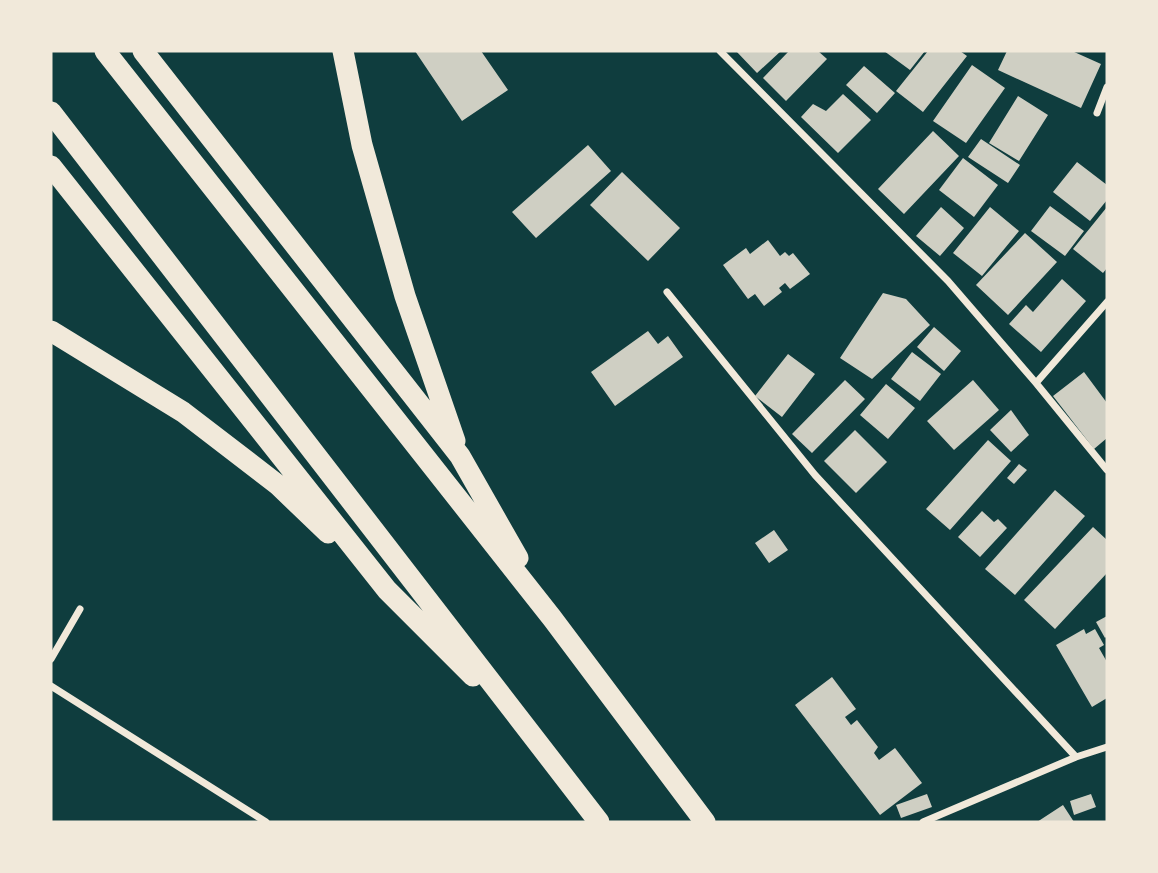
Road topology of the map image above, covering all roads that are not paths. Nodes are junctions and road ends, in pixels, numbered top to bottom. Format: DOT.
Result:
graph roads {
  1 [pos="106,51"];
  2 [pos="143,51"];
  3 [pos="343,51"];
  4 [pos="720,51"];
  5 [pos="1107,87"];
  6 [pos="51,112"];
  7 [pos="1097,113"];
  8 [pos="51,166"];
  9 [pos="667,292"];
  10 [pos="1107,302"];
  11 [pos="51,331"];
  12 [pos="1036,383"];
  13 [pos="460,456"];
  14 [pos="1107,470"];
  15 [pos="387,590"];
  16 [pos="80,609"];
  17 [pos="552,618"];
  18 [pos="51,659"];
  19 [pos="51,686"];
  20 [pos="538,743"];
  21 [pos="1107,747"];
  22 [pos="1076,757"];
  23 [pos="266,822"];
  24 [pos="599,822"];
  25 [pos="705,822"];
  26 [pos="923,822"];
  1 -- 17 [label="highway"];
  2 -- 13 [label="highway"];
  3 -- 13 [label="highway"];
  4 -- 12 [label="street"];
  5 -- 7 [label="street"];
  6 -- 20 [label="highway"];
  8 -- 15 [label="highway"];
  9 -- 22 [label="street"];
  10 -- 12 [label="street"];
  11 -- 15 [label="highway"];
  12 -- 14 [label="street"];
  13 -- 17 [label="highway"];
  15 -- 20 [label="highway"];
  16 -- 18 [label="street"];
  17 -- 25 [label="highway"];
  19 -- 23 [label="street"];
  20 -- 24 [label="highway"];
  21 -- 22 [label="street"];
  22 -- 26 [label="street"];
}
